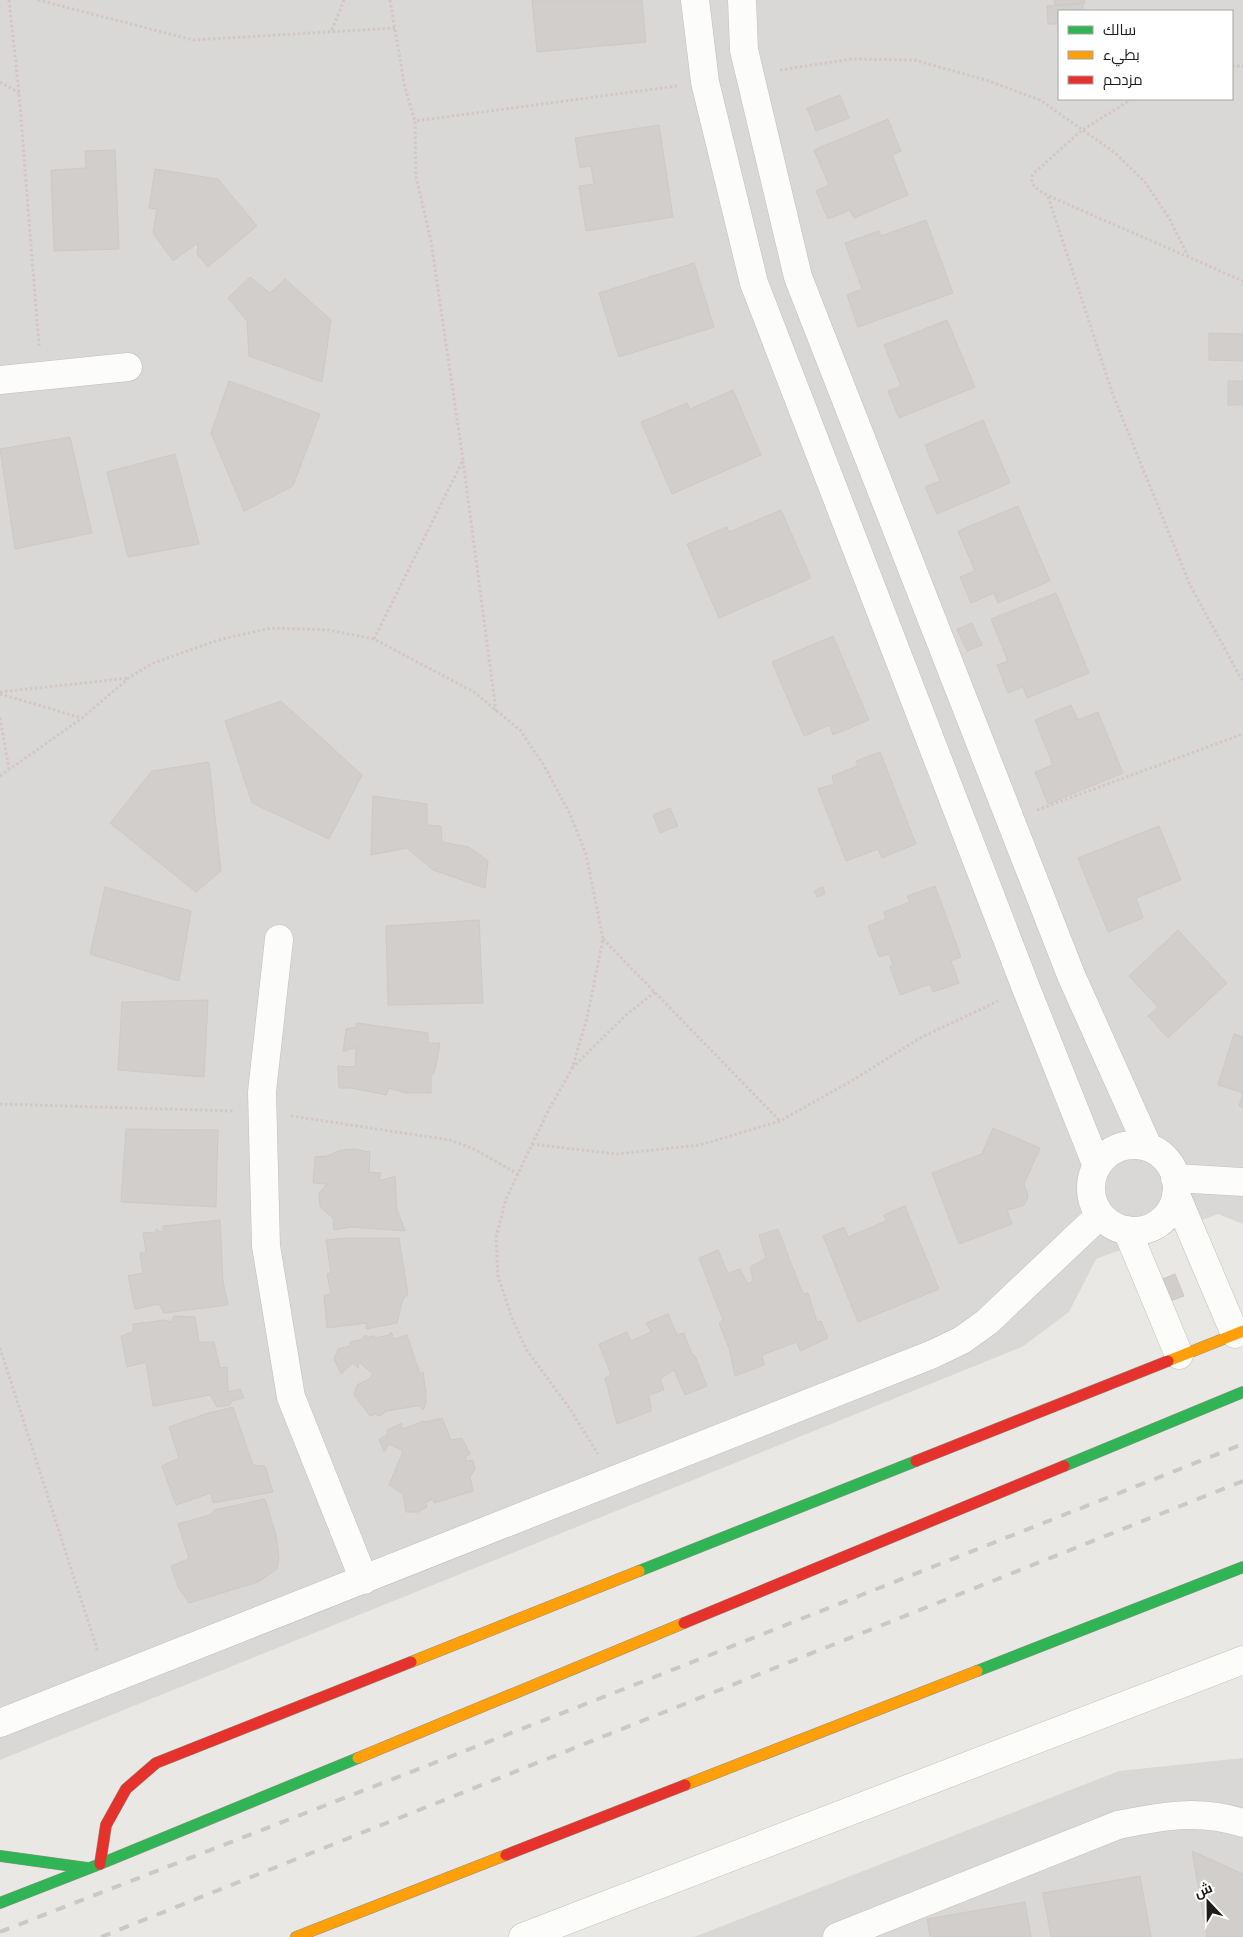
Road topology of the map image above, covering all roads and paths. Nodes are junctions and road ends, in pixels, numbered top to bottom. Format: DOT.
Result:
graph roads {
  1 [pos="9,0"];
  2 [pos="38,0"];
  3 [pos="344,0"];
  4 [pos="390,0"];
  5 [pos="695,0"];
  6 [pos="742,0"];
  7 [pos="395,28"];
  8 [pos="332,30"];
  9 [pos="750,75"];
  10 [pos="0,82"];
  11 [pos="706,82"];
  12 [pos="19,93"];
  13 [pos="1130,100"];
  14 [pos="415,121"];
  15 [pos="1082,130"];
  16 [pos="1048,196"];
  17 [pos="1188,256"];
  18 [pos="1243,281"];
  19 [pos="128,367"];
  20 [pos="42,376"];
  21 [pos="0,380"];
  22 [pos="463,460"];
  23 [pos="374,639"];
  24 [pos="130,678"];
  25 [pos="1243,682"];
  26 [pos="0,693"];
  27 [pos="496,711"];
  28 [pos="0,718"];
  29 [pos="82,718"];
  30 [pos="1243,734"];
  31 [pos="10,769"];
  32 [pos="0,776"];
  33 [pos="1011,820"];
  34 [pos="279,939"];
  35 [pos="603,939"];
  36 [pos="1026,988"];
  37 [pos="655,992"];
  38 [pos="572,1069"];
  39 [pos="780,1120"];
  40 [pos="532,1144"];
  41 [pos="1148,1147"];
  42 [pos="1097,1166"];
  43 [pos="1243,1182"];
  44 [pos="1176,1186"];
  45 [pos="1100,1215"];
  46 [pos="1127,1230"];
  47 [pos="1239,1332"];
  48 [pos="0,1348"];
  49 [pos="1179,1355"];
  50 [pos="1243,1392"];
  51 [pos="614,1480"];
  52 [pos="1243,1567"];
  53 [pos="364,1580"];
  54 [pos="1243,1660"];
  55 [pos="107,1681"];
  56 [pos="0,1723"];
  57 [pos="1243,1823"];
  58 [pos="0,1856"];
  59 [pos="100,1864"];
  60 [pos="88,1868"];
  61 [pos="0,1903"];
  62 [pos="350,1916"];
  63 [pos="296,1937"];
  64 [pos="332,1937"];
  65 [pos="522,1937"];
  66 [pos="837,1937"];
  1 -- 12 [label="path"];
  2 -- 8 [label="path"];
  3 -- 8 [label="path"];
  4 -- 7 [label="path"];
  5 -- 11 [label="street"];
  6 -- 9 [label="street"];
  7 -- 8 [label="path"];
  7 -- 14 [label="path"];
  9 -- 15 [label="path"];
  9 -- 33 [label="street"];
  10 -- 12 [label="path"];
  11 -- 14 [label="path"];
  11 -- 36 [label="street"];
  12 -- 20 [label="path"];
  13 -- 15 [label="path"];
  14 -- 22 [label="path"];
  15 -- 16 [label="path"];
  15 -- 17 [label="path"];
  16 -- 17 [label="path"];
  16 -- 25 [label="path"];
  17 -- 18 [label="path"];
  19 -- 20 [label="street"];
  20 -- 21 [label="street"];
  22 -- 23 [label="path"];
  22 -- 27 [label="path"];
  23 -- 24 [label="path"];
  23 -- 27 [label="path"];
  24 -- 26 [label="path"];
  24 -- 29 [label="path"];
  26 -- 29 [label="path"];
  27 -- 35 [label="path"];
  28 -- 31 [label="path"];
  29 -- 31 [label="path"];
  30 -- 33 [label="path"];
  31 -- 32 [label="path"];
  33 -- 41 [label="street"];
  34 -- 53 [label="street"];
  35 -- 37 [label="path"];
  35 -- 38 [label="path"];
  36 -- 39 [label="path"];
  36 -- 42 [label="street"];
  37 -- 38 [label="path"];
  37 -- 39 [label="path"];
  38 -- 40 [label="path"];
  39 -- 40 [label="path"];
  40 -- 51 [label="path"];
  41 -- 42 [label="street"];
  41 -- 44 [label="street"];
  42 -- 45 [label="street"];
  43 -- 44 [label="street"];
  44 -- 46 [label="street"];
  44 -- 47 [label="street"];
  45 -- 46 [label="street"];
  45 -- 51 [label="street"];
  46 -- 49 [label="street"];
  47 -- 49 [label="main road"];
  48 -- 55 [label="path"];
  49 -- 59 [label="main road"];
  50 -- 59 [label="main road"];
  51 -- 53 [label="street"];
  52 -- 62 [label="main road"];
  53 -- 55 [label="street"];
  54 -- 65 [label="street"];
  55 -- 56 [label="street"];
  57 -- 66 [label="street"];
  58 -- 60 [label="main road"];
  59 -- 60 [label="main road"];
  60 -- 61 [label="main road"];
  62 -- 63 [label="main road"];
  62 -- 64 [label="main road"];
}
